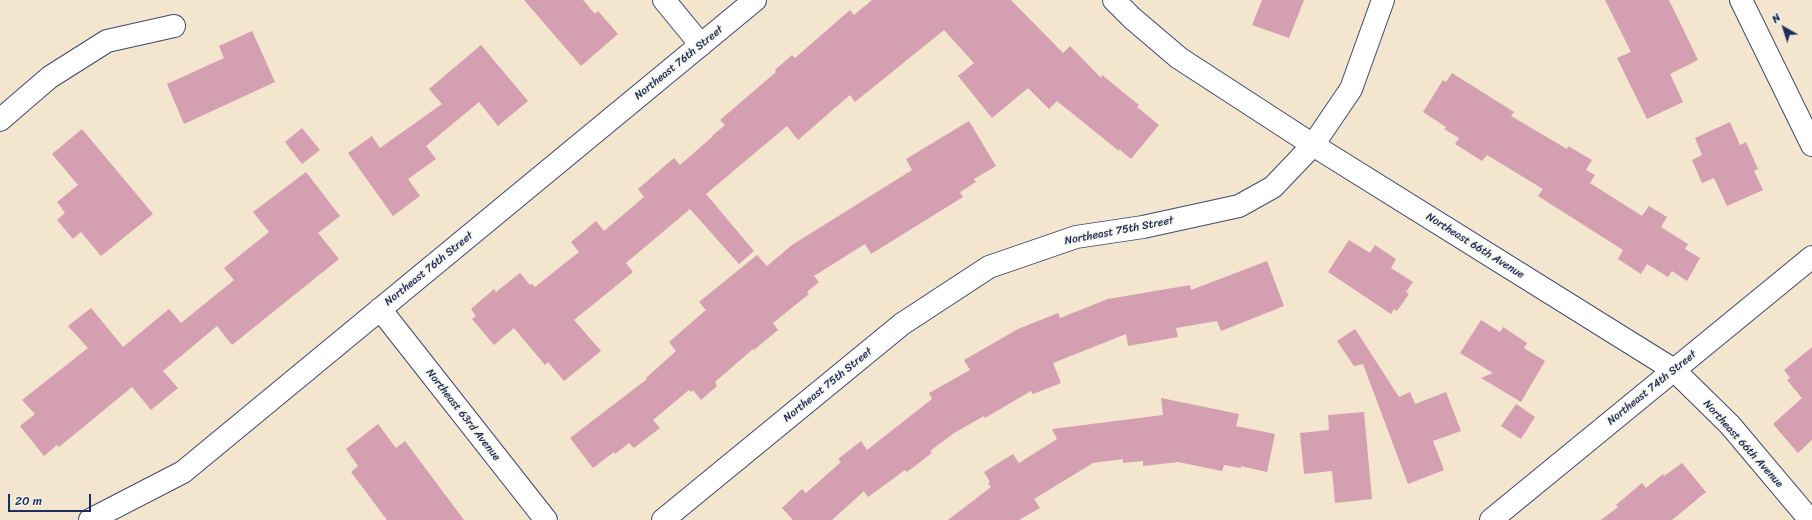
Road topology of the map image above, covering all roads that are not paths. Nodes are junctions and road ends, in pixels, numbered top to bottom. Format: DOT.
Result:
graph roads {
  1 [pos="664,0"];
  2 [pos="755,0"];
  3 [pos="1114,0"];
  4 [pos="1383,0"];
  5 [pos="1742,0"];
  6 [pos="174,26"];
  7 [pos="701,45"];
  8 [pos="0,120"];
  9 [pos="1313,145"];
  10 [pos="1812,145"];
  11 [pos="1812,257"];
  12 [pos="380,309"];
  13 [pos="1674,370"];
  14 [pos="90,520"];
  15 [pos="546,520"];
  16 [pos="663,520"];
  17 [pos="1491,520"];
  18 [pos="1810,520"];
  1 -- 7 [label="street"];
  2 -- 7 [label="street, Northeast 76th Street"];
  3 -- 9 [label="street, Northeast 66th Avenue"];
  4 -- 9 [label="street, Northeast 75th Street"];
  5 -- 10 [label="street"];
  6 -- 8 [label="street"];
  7 -- 12 [label="street, Northeast 76th Street"];
  9 -- 13 [label="street, Northeast 66th Avenue"];
  9 -- 16 [label="street, Northeast 75th Street"];
  11 -- 13 [label="street, Northeast 74th Street"];
  12 -- 14 [label="street, Northeast 76th Street"];
  12 -- 15 [label="street, Northeast 63rd Avenue"];
  13 -- 17 [label="street, Northeast 74th Street"];
  13 -- 18 [label="street, Northeast 66th Avenue"];
}
